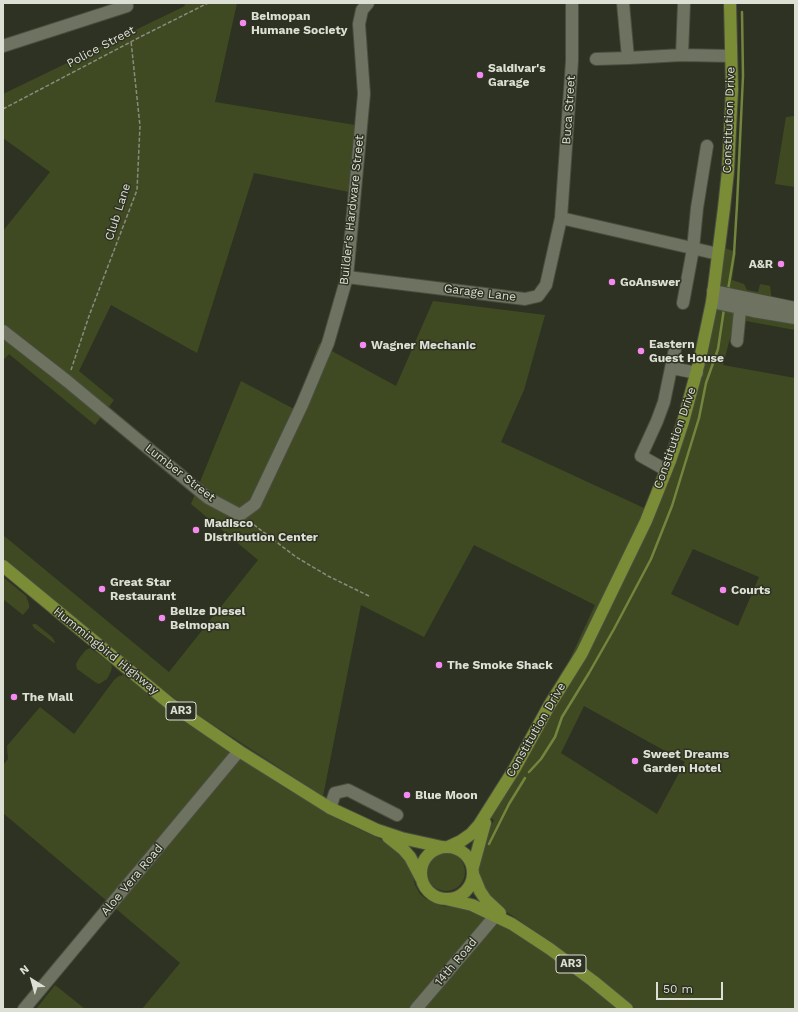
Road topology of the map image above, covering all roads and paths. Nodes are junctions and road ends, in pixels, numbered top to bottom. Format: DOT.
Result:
graph roads {
  1 [pos="208,3"];
  2 [pos="368,3"];
  3 [pos="572,3"];
  4 [pos="623,3"];
  5 [pos="684,3"];
  6 [pos="730,3"];
  7 [pos="127,6"];
  8 [pos="131,41"];
  9 [pos="3,46"];
  10 [pos="682,55"];
  11 [pos="731,56"];
  12 [pos="628,58"];
  13 [pos="596,59"];
  14 [pos="3,109"];
  15 [pos="707,146"];
  16 [pos="561,218"];
  17 [pos="693,249"];
  18 [pos="718,254"];
  19 [pos="347,277"];
  20 [pos="712,296"];
  21 [pos="683,302"];
  22 [pos="741,302"];
  23 [pos="795,308"];
  24 [pos="795,318"];
  25 [pos="3,331"];
  26 [pos="736,341"];
  27 [pos="675,349"];
  28 [pos="672,368"];
  29 [pos="696,373"];
  30 [pos="67,381"];
  31 [pos="666,470"];
  32 [pos="240,515"];
  33 [pos="3,566"];
  34 [pos="369,596"];
  35 [pos="239,751"];
  36 [pos="330,808"];
  37 [pos="489,810"];
  38 [pos="397,815"];
  39 [pos="377,830"];
  40 [pos="445,847"];
  41 [pos="473,870"];
  42 [pos="422,879"];
  43 [pos="446,899"];
  44 [pos="496,916"];
  45 [pos="512,924"];
  46 [pos="24,1009"];
  47 [pos="416,1009"];
  48 [pos="627,1009"];
  1 -- 8 [label="path, Police Street"];
  2 -- 19 [label="street, Builder's Hardware Street"];
  3 -- 16 [label="street, Buca Street"];
  4 -- 12 [label="street"];
  5 -- 10 [label="street"];
  6 -- 11 [label="main road, Constitution Drive"];
  7 -- 9 [label="street"];
  8 -- 14 [label="path, Police Street"];
  8 -- 30 [label="path, Club Lane"];
  10 -- 11 [label="street"];
  10 -- 12 [label="street"];
  11 -- 18 [label="main road, Constitution Drive"];
  12 -- 13 [label="street"];
  15 -- 17 [label="street"];
  16 -- 17 [label="street"];
  16 -- 19 [label="street, Garage Lane"];
  17 -- 18 [label="street"];
  17 -- 21 [label="street"];
  18 -- 20 [label="main road, Constitution Drive"];
  19 -- 32 [label="street, Builder's Hardware Street"];
  20 -- 22 [label="street"];
  20 -- 29 [label="main road, Constitution Drive"];
  22 -- 23 [label="street"];
  22 -- 24 [label="street"];
  22 -- 26 [label="street"];
  25 -- 30 [label="street, Lumber Street"];
  27 -- 28 [label="street"];
  28 -- 29 [label="street"];
  28 -- 31 [label="street"];
  29 -- 31 [label="main road, Constitution Drive"];
  30 -- 32 [label="street, Lumber Street"];
  31 -- 37 [label="main road, Constitution Drive"];
  32 -- 34 [label="path"];
  33 -- 35 [label="main road, Hummingbird Highway / AR3"];
  35 -- 36 [label="main road, Hummingbird Highway / AR3"];
  35 -- 46 [label="street, Aloe Vera Road"];
  36 -- 38 [label="street"];
  36 -- 39 [label="main road, Hummingbird Highway / AR3"];
  37 -- 40 [label="main road, Constitution Drive"];
  37 -- 41 [label="main road, Constitution Drive"];
  39 -- 40 [label="main road, Hummingbird Highway / AR3"];
  39 -- 42 [label="main road, Hummingbird Highway / AR3"];
  40 -- 41 [label="main road"];
  40 -- 42 [label="main road"];
  41 -- 43 [label="main road"];
  41 -- 45 [label="main road, AR3"];
  42 -- 43 [label="main road"];
  43 -- 44 [label="main road, AR3"];
  44 -- 45 [label="main road, AR3"];
  44 -- 47 [label="street, 14th Road"];
  45 -- 48 [label="main road, AR3"];
}
